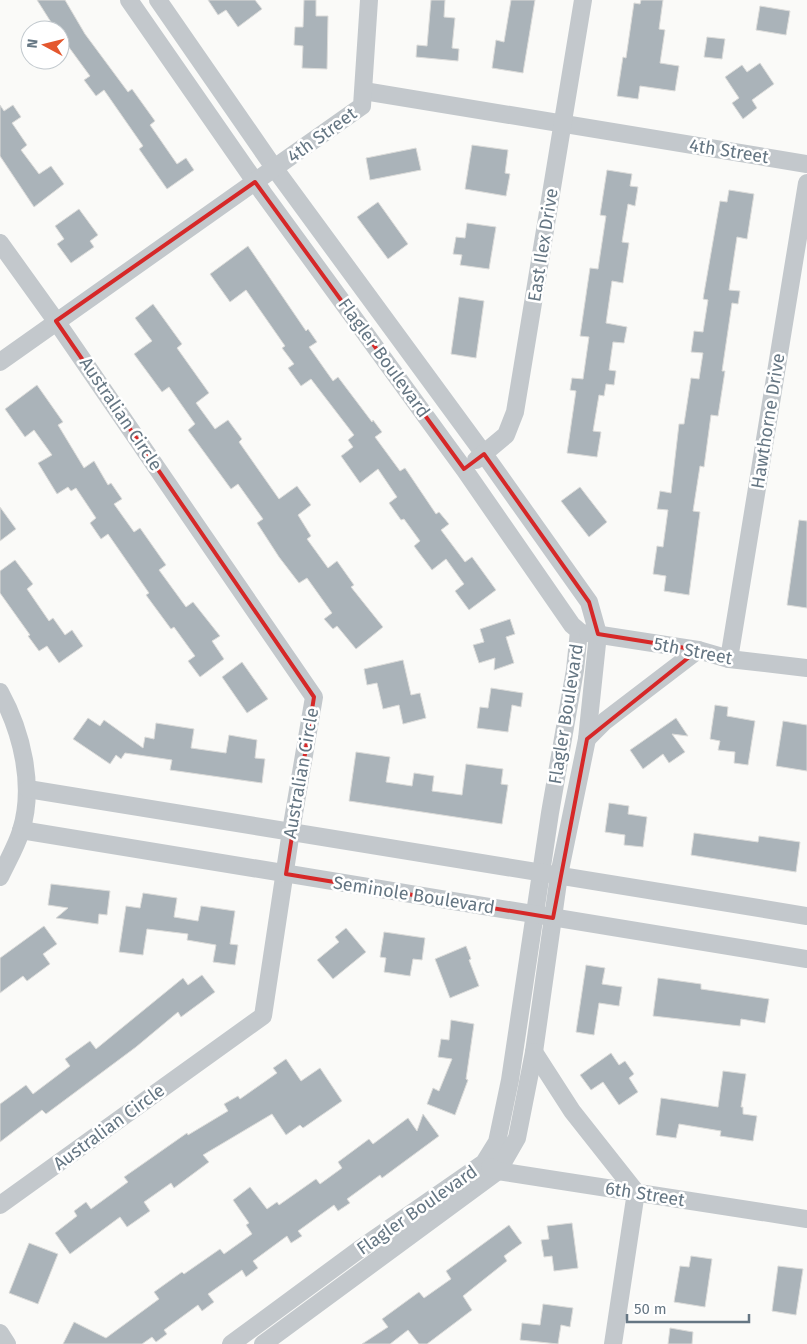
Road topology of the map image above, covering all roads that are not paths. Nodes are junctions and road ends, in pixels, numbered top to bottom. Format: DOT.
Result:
graph roads {
  1 [pos="129,0"];
  2 [pos="158,0"];
  3 [pos="369,0"];
  4 [pos="583,0"];
  5 [pos="364,91"];
  6 [pos="563,124"];
  7 [pos="807,164"];
  8 [pos="275,170"];
  9 [pos="255,182"];
  10 [pos="807,183"];
  11 [pos="0,243"];
  12 [pos="56,321"];
  13 [pos="0,362"];
  14 [pos="484,454"];
  15 [pos="464,469"];
  16 [pos="579,631"];
  17 [pos="598,634"];
  18 [pos="698,650"];
  19 [pos="729,659"];
  20 [pos="807,668"];
  21 [pos="0,692"];
  22 [pos="587,739"];
  23 [pos="28,789"];
  24 [pos="21,830"];
  25 [pos="291,831"];
  26 [pos="286,874"];
  27 [pos="551,874"];
  28 [pos="0,877"];
  29 [pos="535,915"];
  30 [pos="807,916"];
  31 [pos="553,918"];
  32 [pos="807,958"];
  33 [pos="534,1052"];
  34 [pos="491,1167"];
  35 [pos="636,1192"];
  36 [pos="0,1205"];
  37 [pos="807,1219"];
  38 [pos="0,1333"];
  39 [pos="7,1344"];
  40 [pos="231,1344"];
  41 [pos="263,1344"];
  42 [pos="613,1344"];
  1 -- 9 [label="street, Flagler Boulevard"];
  2 -- 8 [label="street, Flagler Boulevard"];
  3 -- 5 [label="street"];
  4 -- 6 [label="street, East Ilex Drive"];
  5 -- 6 [label="street, 4th Street"];
  5 -- 8 [label="street, 4th Street"];
  6 -- 7 [label="street, 4th Street"];
  6 -- 14 [label="street, East Ilex Drive"];
  8 -- 9 [label="street, 4th Street"];
  8 -- 14 [label="street, Flagler Boulevard"];
  9 -- 12 [label="street, 4th Street"];
  9 -- 15 [label="street, Flagler Boulevard"];
  10 -- 19 [label="street, Hawthorne Drive"];
  11 -- 12 [label="street, Australian Circle"];
  12 -- 13 [label="street, 4th Street"];
  12 -- 25 [label="street, Australian Circle"];
  14 -- 15 [label="street, East Ilex Drive"];
  14 -- 17 [label="street, Flagler Boulevard"];
  15 -- 16 [label="street, Flagler Boulevard"];
  16 -- 17 [label="street, 5th Street"];
  16 -- 27 [label="street, Flagler Boulevard"];
  17 -- 18 [label="street, 5th Street"];
  17 -- 22 [label="street, Flagler Boulevard"];
  18 -- 19 [label="street, 5th Street"];
  18 -- 22 [label="street"];
  19 -- 20 [label="street, 5th Street"];
  21 -- 23 [label="street"];
  22 -- 27 [label="street, Flagler Boulevard"];
  23 -- 24 [label="street"];
  23 -- 25 [label="street"];
  24 -- 26 [label="street, Seminole Boulevard"];
  24 -- 28 [label="street"];
  25 -- 26 [label="street, Australian Circle"];
  25 -- 27 [label="street"];
  26 -- 29 [label="street, Seminole Boulevard"];
  26 -- 36 [label="street, Australian Circle"];
  27 -- 29 [label="street, Flagler Boulevard"];
  27 -- 30 [label="street"];
  27 -- 31 [label="street, Flagler Boulevard"];
  29 -- 31 [label="street, Seminole Boulevard"];
  29 -- 34 [label="street, Flagler Boulevard"];
  31 -- 32 [label="street, Seminole Boulevard"];
  31 -- 33 [label="street, Flagler Boulevard"];
  33 -- 34 [label="street, Flagler Boulevard"];
  33 -- 35 [label="street"];
  34 -- 35 [label="street, 6th Street"];
  34 -- 40 [label="street, Flagler Boulevard"];
  34 -- 41 [label="street, Flagler Boulevard"];
  35 -- 37 [label="street, 6th Street"];
  35 -- 42 [label="street"];
  38 -- 39 [label="street"];
}
